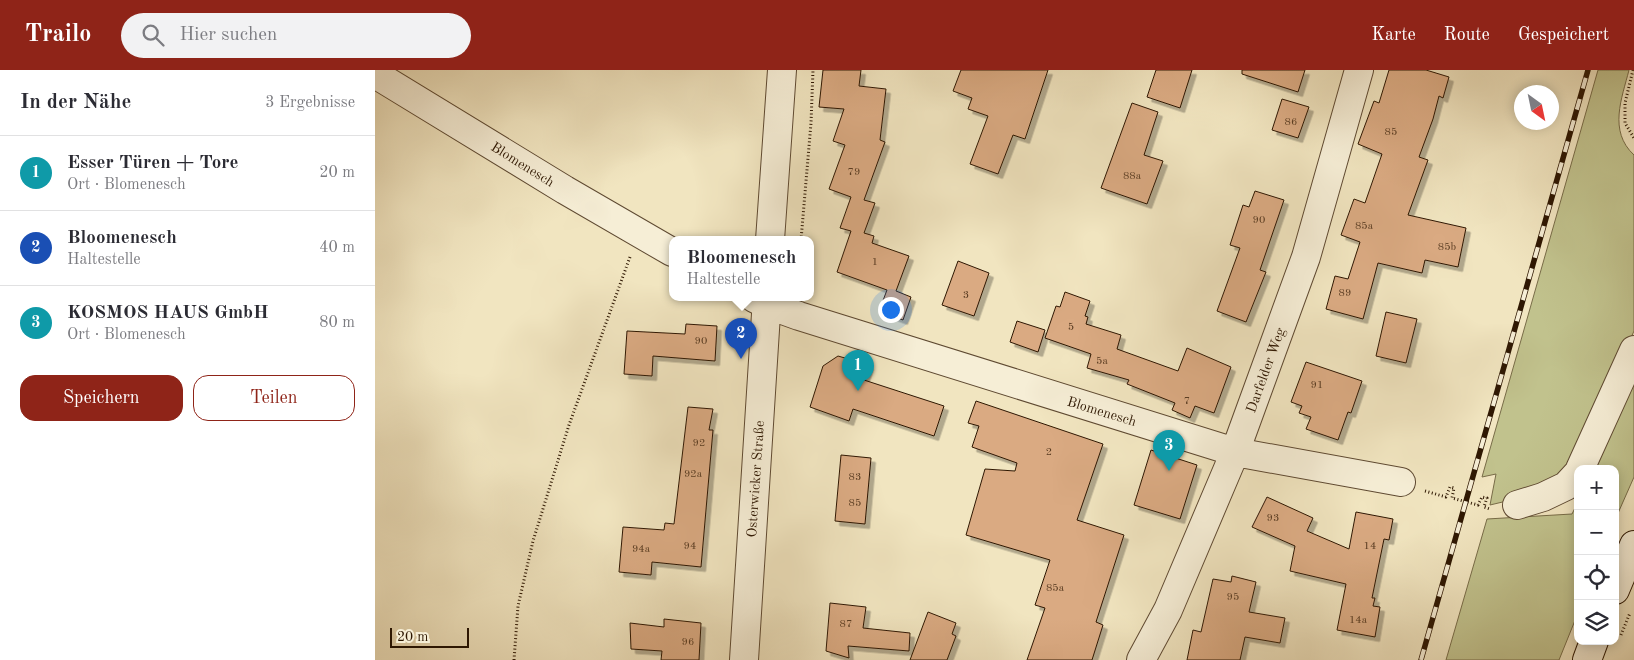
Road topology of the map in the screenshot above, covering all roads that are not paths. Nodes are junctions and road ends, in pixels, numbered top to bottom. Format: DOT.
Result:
graph roads {
  1 [pos="782,70"];
  2 [pos="1359,70"];
  3 [pos="375,74"];
  4 [pos="771,236"];
  5 [pos="669,250"];
  6 [pos="762,301"];
  7 [pos="765,301"];
  8 [pos="1634,350"];
  9 [pos="1235,452"];
  10 [pos="1582,465"];
  11 [pos="1574,477"];
  12 [pos="1401,482"];
  13 [pos="1517,505"];
  14 [pos="1634,545"];
  15 [pos="1623,601"];
  16 [pos="1593,645"];
  17 [pos="744,660"];
  18 [pos="1141,660"];
  19 [pos="1587,660"];
  1 -- 4 [label="street"];
  2 -- 9 [label="street, Darfelder Weg"];
  3 -- 5 [label="street, Blomenesch"];
  6 -- 17 [label="street, Osterwicker Straße"];
  7 -- 9 [label="street, Blomenesch"];
  8 -- 10 [label="street"];
  9 -- 12 [label="street, Blomenesch"];
  9 -- 18 [label="street, Darfelder Weg"];
  11 -- 13 [label="street"];
  14 -- 15 [label="street"];
  16 -- 19 [label="street"];
}
